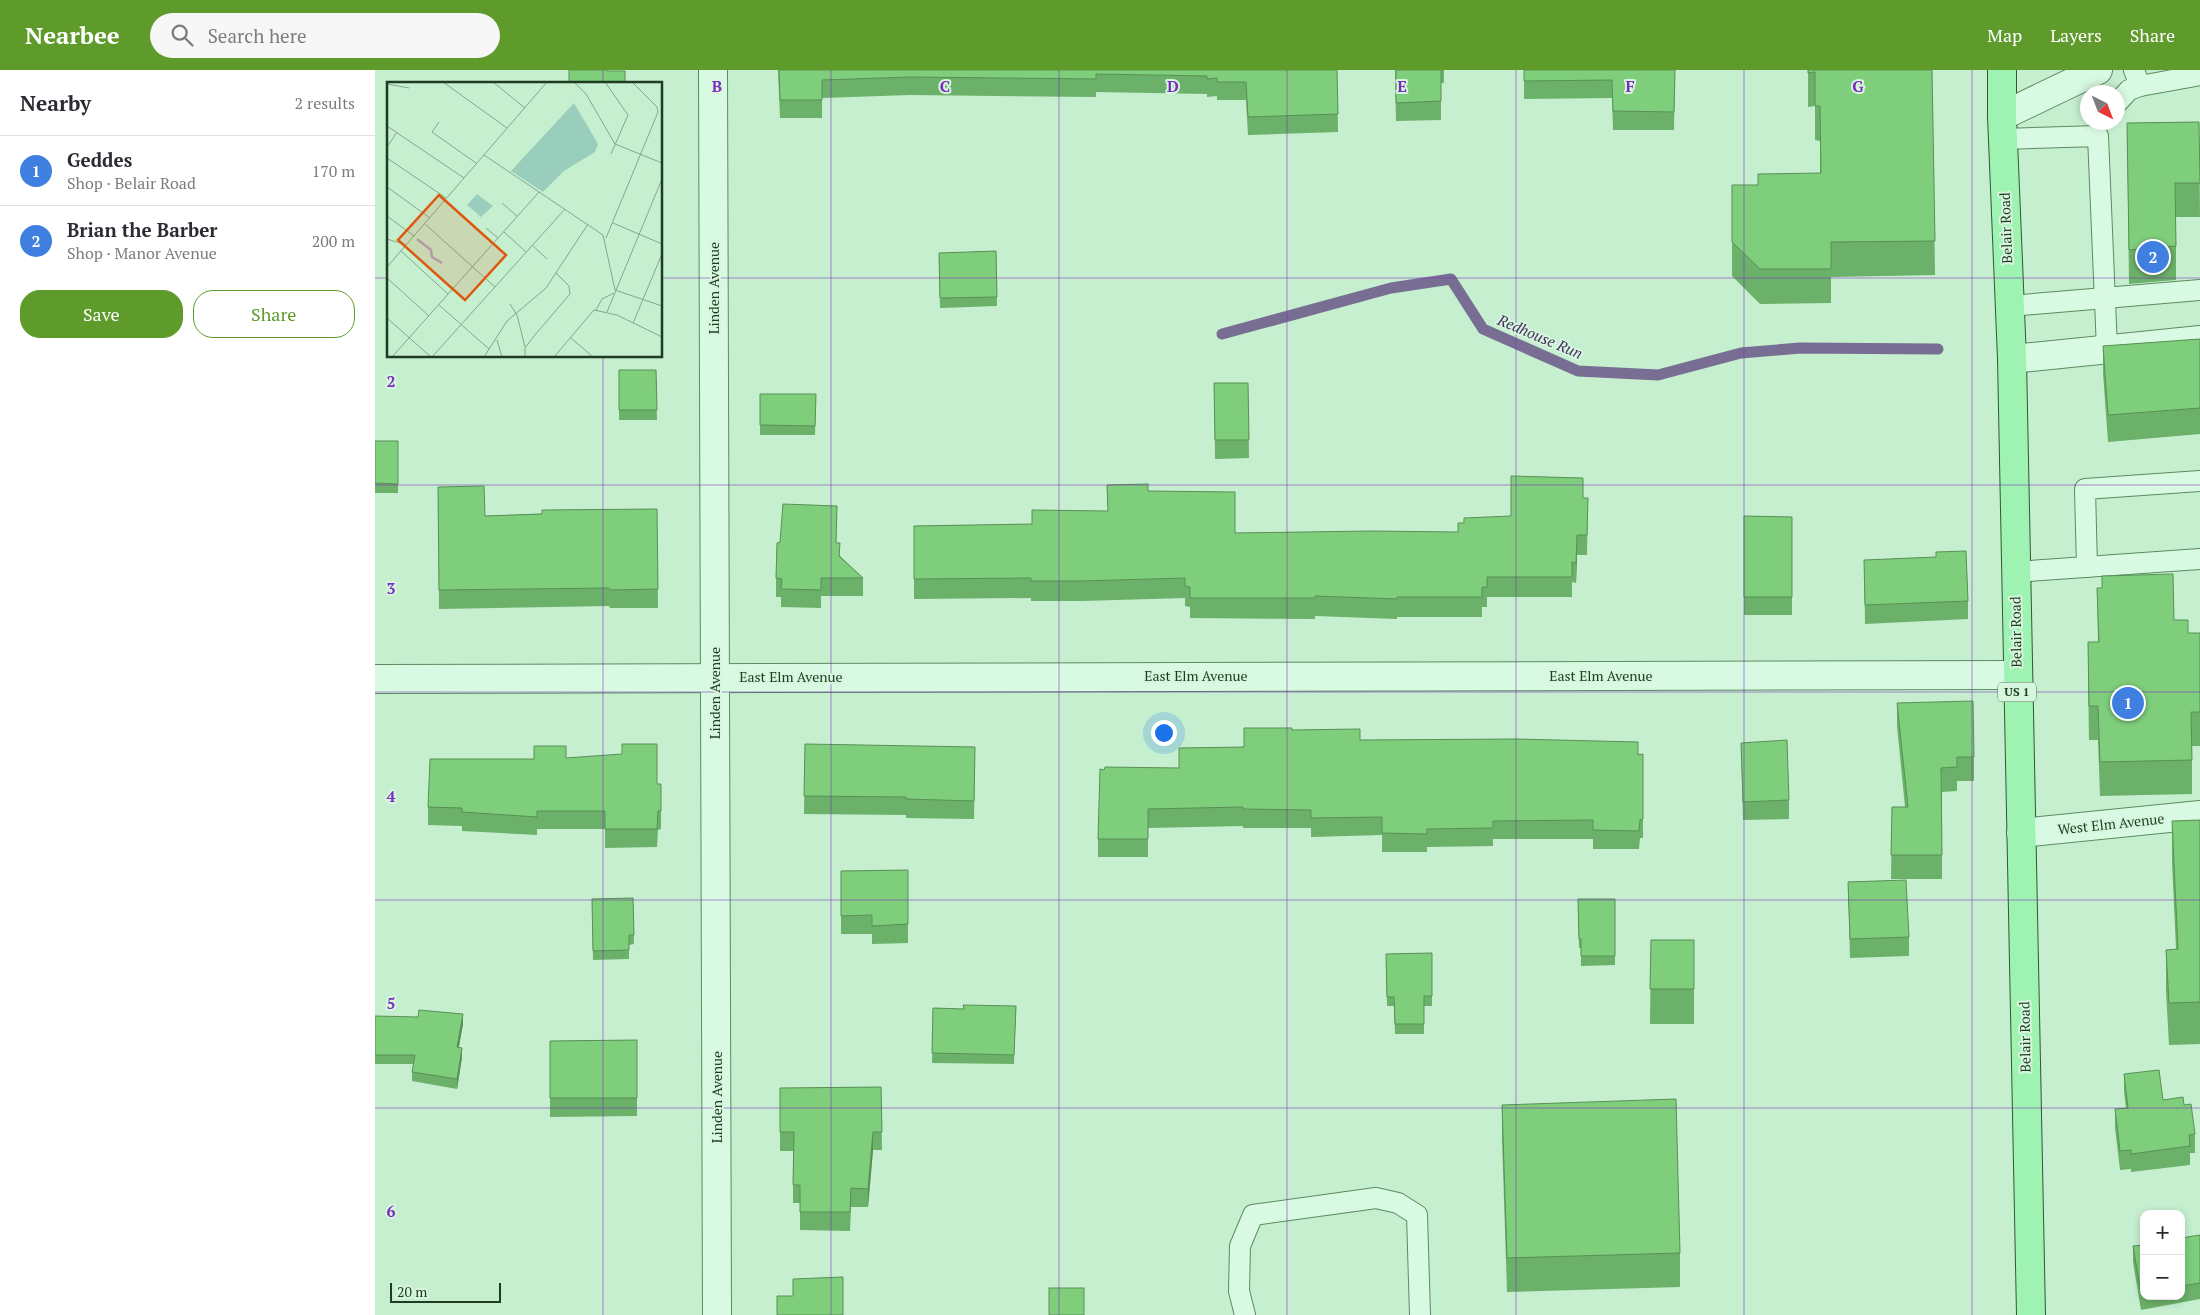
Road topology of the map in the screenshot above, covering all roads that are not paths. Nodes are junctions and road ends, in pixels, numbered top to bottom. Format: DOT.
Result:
graph roads {
  1 [pos="713,70"];
  2 [pos="2002,70"];
  3 [pos="2098,70"];
  4 [pos="2200,75"];
  5 [pos="2137,78"];
  6 [pos="2125,94"];
  7 [pos="2002,128"];
  8 [pos="2080,129"];
  9 [pos="2101,130"];
  10 [pos="2200,290"];
  11 [pos="2105,298"];
  12 [pos="2010,306"];
  13 [pos="2200,340"];
  14 [pos="2107,349"];
  15 [pos="2012,359"];
  16 [pos="2200,481"];
  17 [pos="2200,559"];
  18 [pos="2087,567"];
  19 [pos="2015,572"];
  20 [pos="2017,675"];
  21 [pos="715,677"];
  22 [pos="375,679"];
  23 [pos="2200,815"];
  24 [pos="2021,833"];
  25 [pos="717,1315"];
  26 [pos="1245,1315"];
  27 [pos="1420,1315"];
  28 [pos="2031,1315"];
  1 -- 21 [label="street, Linden Avenue"];
  2 -- 7 [label="main road, Belair Road / US 1"];
  3 -- 7 [label="street"];
  4 -- 5 [label="lane"];
  5 -- 6 [label="lane"];
  7 -- 8 [label="lane"];
  7 -- 12 [label="main road, Belair Road / US 1"];
  9 -- 11 [label="lane"];
  10 -- 11 [label="lane"];
  11 -- 12 [label="lane"];
  11 -- 14 [label="lane"];
  12 -- 15 [label="main road, Belair Road / US 1"];
  13 -- 14 [label="street"];
  14 -- 15 [label="street"];
  15 -- 19 [label="main road, Belair Road / US 1"];
  16 -- 18 [label="lane"];
  17 -- 18 [label="lane"];
  18 -- 19 [label="lane"];
  19 -- 20 [label="main road, Belair Road / US 1"];
  20 -- 21 [label="street, East Elm Avenue"];
  20 -- 24 [label="main road, Belair Road / US 1"];
  21 -- 22 [label="street, East Elm Avenue"];
  21 -- 25 [label="street, Linden Avenue"];
  23 -- 24 [label="street, West Elm Avenue"];
  24 -- 28 [label="main road, Belair Road / US 1"];
  26 -- 27 [label="lane"];
}
